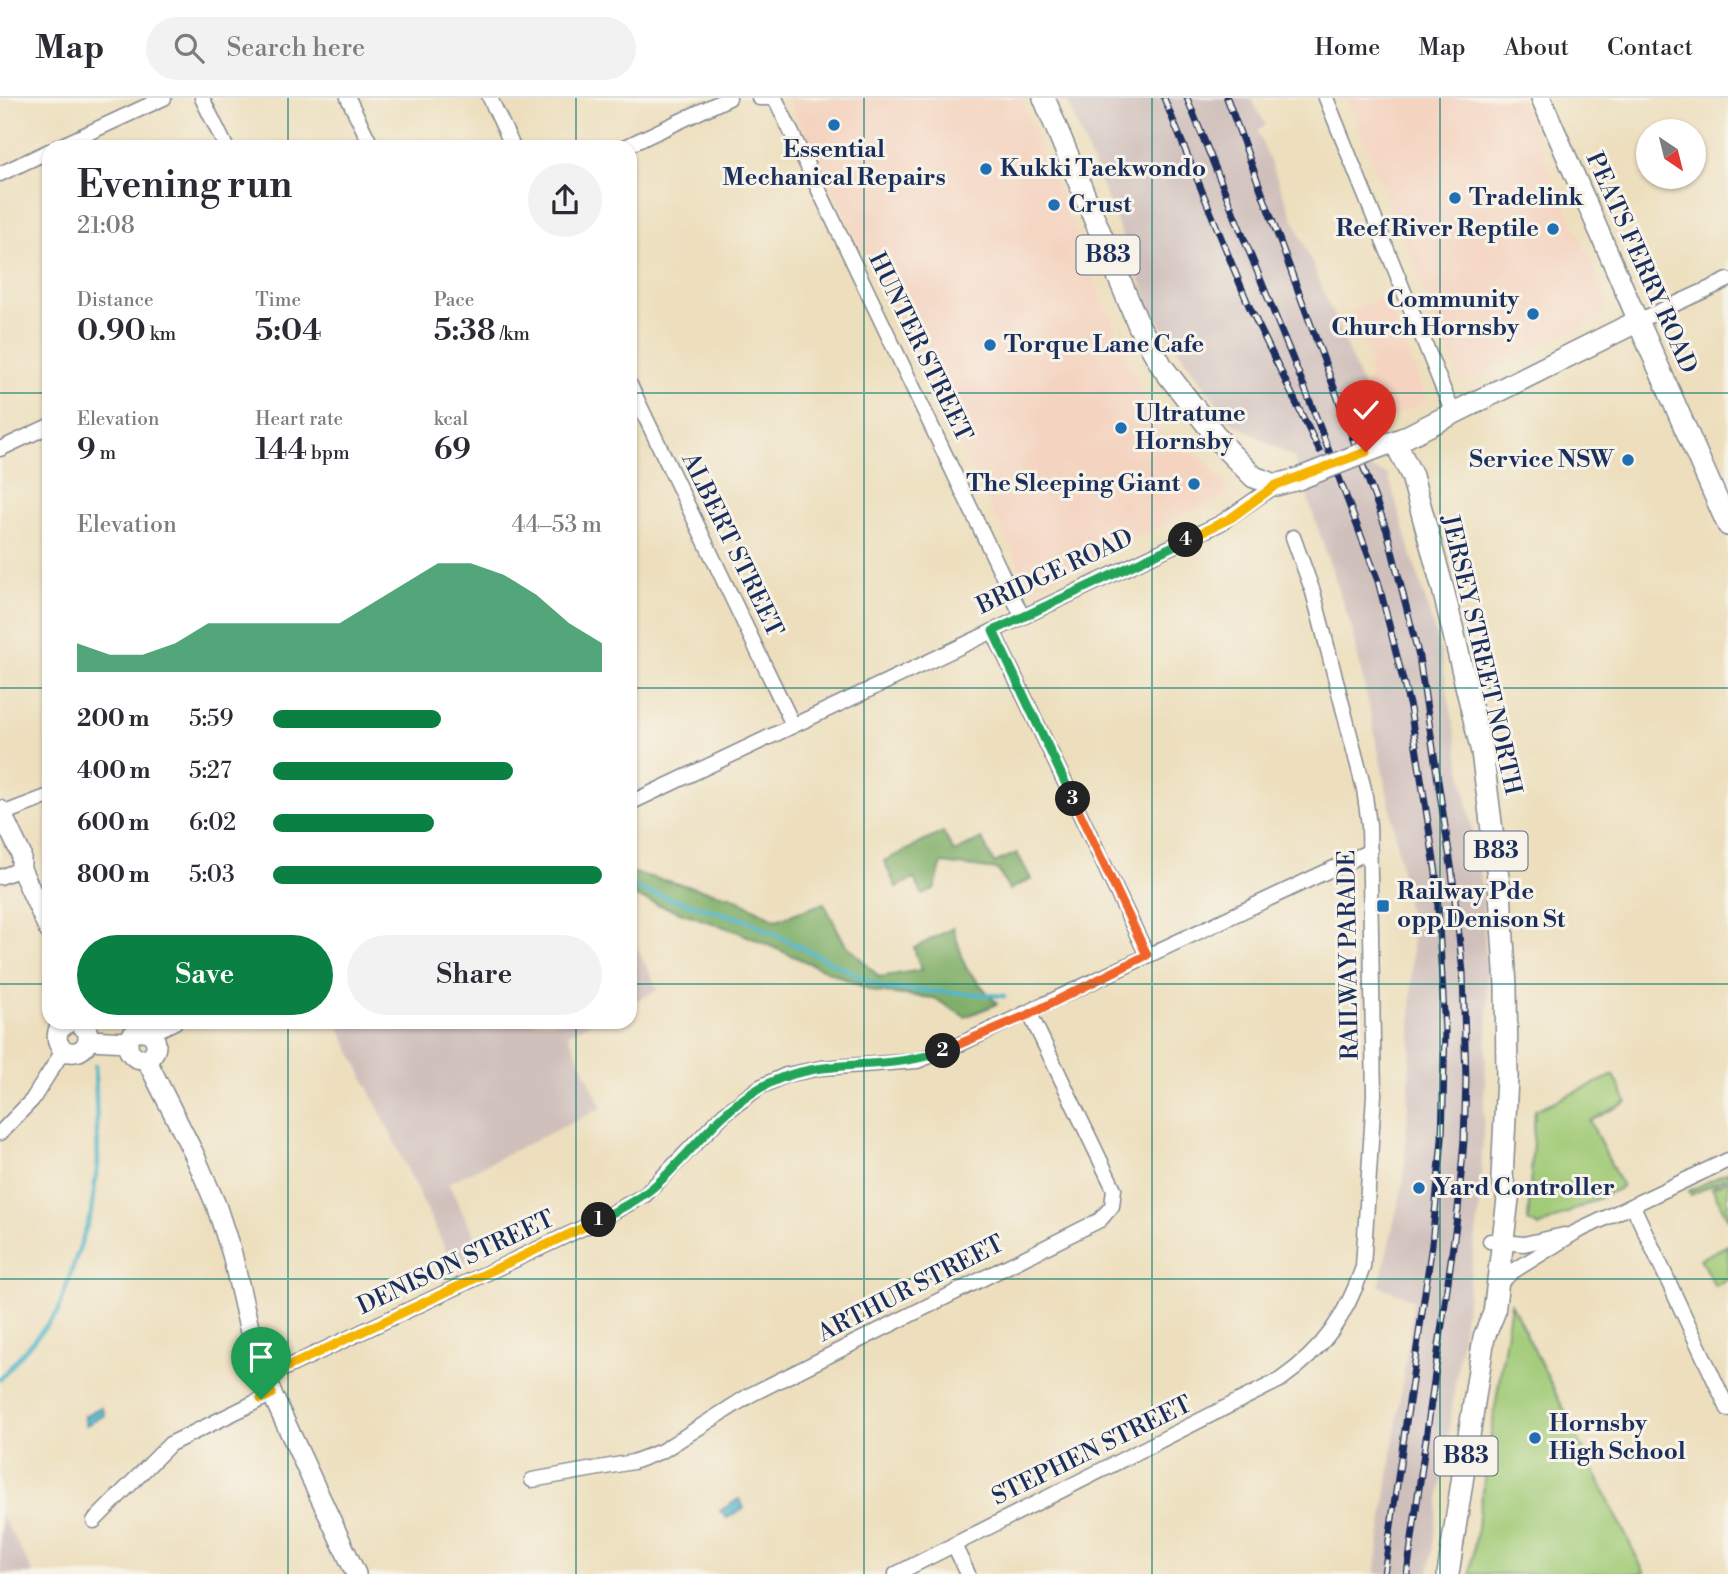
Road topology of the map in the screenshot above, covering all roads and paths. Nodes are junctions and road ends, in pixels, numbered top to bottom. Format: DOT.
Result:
graph roads {
  1 [pos="164,98"];
  2 [pos="202,98"];
  3 [pos="348,98"];
  4 [pos="490,98"];
  5 [pos="729,98"];
  6 [pos="759,98"];
  7 [pos="774,98"];
  8 [pos="1044,98"];
  9 [pos="1326,98"];
  10 [pos="1541,98"];
  11 [pos="73,140"];
  12 [pos="223,140"];
  13 [pos="369,140"];
  14 [pos="510,140"];
  15 [pos="637,141"];
  16 [pos="42,154"];
  17 [pos="0,174"];
  18 [pos="1728,280"];
  19 [pos="1638,321"];
  20 [pos="637,400"];
  21 [pos="1452,411"];
  22 [pos="42,429"];
  23 [pos="1395,442"];
  24 [pos="0,449"];
  25 [pos="1276,485"];
  26 [pos="1727,522"];
  27 [pos="1293,537"];
  28 [pos="1023,617"];
  29 [pos="993,631"];
  30 [pos="793,725"];
  31 [pos="42,798"];
  32 [pos="637,800"];
  33 [pos="1,812"];
  34 [pos="0,841"];
  35 [pos="1370,851"];
  36 [pos="21,869"];
  37 [pos="0,877"];
  38 [pos="42,915"];
  39 [pos="1147,955"];
  40 [pos="1030,1014"];
  41 [pos="60,1029"];
  42 [pos="86,1029"];
  43 [pos="160,1029"];
  44 [pos="150,1034"];
  45 [pos="89,1040"];
  46 [pos="128,1042"];
  47 [pos="63,1051"];
  48 [pos="146,1059"];
  49 [pos="0,1133"];
  50 [pos="1728,1160"];
  51 [pos="1633,1206"];
  52 [pos="1576,1232"];
  53 [pos="1497,1242"];
  54 [pos="1498,1285"];
  55 [pos="1484,1337"];
  56 [pos="1304,1363"];
  57 [pos="269,1386"];
  58 [pos="1728,1409"];
  59 [pos="532,1480"];
  60 [pos="94,1521"];
  61 [pos="954,1545"];
  62 [pos="356,1574"];
  63 [pos="896,1574"];
  64 [pos="968,1574"];
  65 [pos="1448,1574"];
  1 -- 11 [label="street"];
  2 -- 12 [label="street"];
  3 -- 13 [label="street"];
  4 -- 14 [label="street"];
  5 -- 15 [label="street"];
  6 -- 7 [label="street"];
  7 -- 28 [label="street, HUNTER STREET"];
  8 -- 25 [label="main road, B83"];
  9 -- 21 [label="street"];
  10 -- 19 [label="main road, PEATS FERRY ROAD"];
  16 -- 17 [label="street"];
  18 -- 19 [label="street, BRIDGE ROAD"];
  19 -- 21 [label="main road, BRIDGE ROAD"];
  19 -- 26 [label="main road, PEATS FERRY ROAD"];
  20 -- 30 [label="street, ALBERT STREET"];
  21 -- 23 [label="main road, BRIDGE ROAD"];
  22 -- 24 [label="street"];
  23 -- 25 [label="main road, BRIDGE ROAD, bridge"];
  23 -- 53 [label="main road, JERSEY STREET NORTH / B83"];
  25 -- 28 [label="street, BRIDGE ROAD"];
  27 -- 35 [label="street, RAILWAY PARADE"];
  28 -- 29 [label="street, BRIDGE ROAD"];
  29 -- 30 [label="street, BRIDGE ROAD"];
  29 -- 39 [label="street"];
  30 -- 32 [label="street, BRIDGE ROAD"];
  31 -- 33 [label="street"];
  33 -- 36 [label="main road"];
  34 -- 36 [label="main road"];
  35 -- 39 [label="street, DENISON STREET"];
  35 -- 56 [label="street, RAILWAY PARADE"];
  36 -- 37 [label="street"];
  36 -- 38 [label="main road"];
  39 -- 40 [label="street, DENISON STREET"];
  40 -- 57 [label="street, DENISON STREET"];
  40 -- 59 [label="street, ARTHUR STREET"];
  41 -- 47 [label="main road"];
  42 -- 45 [label="main road"];
  43 -- 44 [label="street"];
  44 -- 46 [label="main road"];
  44 -- 48 [label="main road"];
  45 -- 46 [label="main road"];
  45 -- 47 [label="main road"];
  46 -- 48 [label="main road"];
  47 -- 49 [label="street"];
  48 -- 57 [label="main road"];
  50 -- 51 [label="street"];
  51 -- 52 [label="street"];
  51 -- 58 [label="street"];
  52 -- 53 [label="street"];
  52 -- 54 [label="street"];
  53 -- 54 [label="main road, JERSEY STREET NORTH / B83"];
  53 -- 55 [label="main road, JERSEY STREET NORTH / B83"];
  54 -- 55 [label="main road, JERSEY STREET NORTH / B83"];
  55 -- 65 [label="main road, JERSEY STREET NORTH / B83"];
  56 -- 61 [label="street, STEPHEN STREET"];
  57 -- 60 [label="street, DENISON STREET"];
  57 -- 62 [label="main road"];
  61 -- 63 [label="street, STEPHEN STREET"];
  61 -- 64 [label="street"];
}
